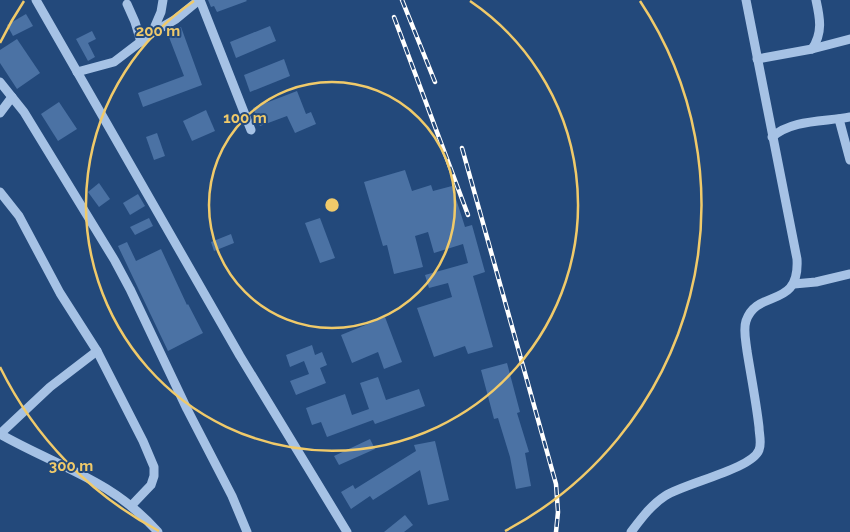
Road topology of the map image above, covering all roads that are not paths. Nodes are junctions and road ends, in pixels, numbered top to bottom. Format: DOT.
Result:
graph roads {
  1 [pos="36,0"];
  2 [pos="163,0"];
  3 [pos="199,0"];
  4 [pos="746,0"];
  5 [pos="816,0"];
  6 [pos="127,4"];
  7 [pos="152,33"];
  8 [pos="850,39"];
  9 [pos="141,42"];
  10 [pos="812,49"];
  11 [pos="758,59"];
  12 [pos="77,72"];
  13 [pos="0,82"];
  14 [pos="12,97"];
  15 [pos="0,113"];
  16 [pos="850,117"];
  17 [pos="839,119"];
  18 [pos="251,130"];
  19 [pos="772,137"];
  20 [pos="850,160"];
  21 [pos="0,192"];
  22 [pos="850,274"];
  23 [pos="794,284"];
  24 [pos="97,351"];
  25 [pos="131,506"];
  26 [pos="158,532"];
  27 [pos="247,532"];
  28 [pos="347,532"];
  29 [pos="631,532"];
  1 -- 12 [label="street"];
  2 -- 7 [label="street"];
  3 -- 7 [label="street"];
  3 -- 18 [label="street"];
  4 -- 11 [label="street"];
  5 -- 10 [label="street"];
  6 -- 9 [label="street"];
  7 -- 9 [label="street"];
  8 -- 10 [label="street"];
  9 -- 12 [label="street"];
  10 -- 11 [label="street"];
  11 -- 19 [label="street"];
  12 -- 28 [label="street"];
  13 -- 14 [label="street"];
  14 -- 15 [label="street"];
  14 -- 27 [label="street"];
  16 -- 17 [label="street"];
  17 -- 19 [label="street"];
  17 -- 20 [label="street"];
  19 -- 23 [label="street"];
  21 -- 24 [label="street"];
  22 -- 23 [label="street"];
  23 -- 29 [label="street"];
  24 -- 25 [label="street"];
  24 -- 25 [label="street"];
  25 -- 26 [label="street"];
}
